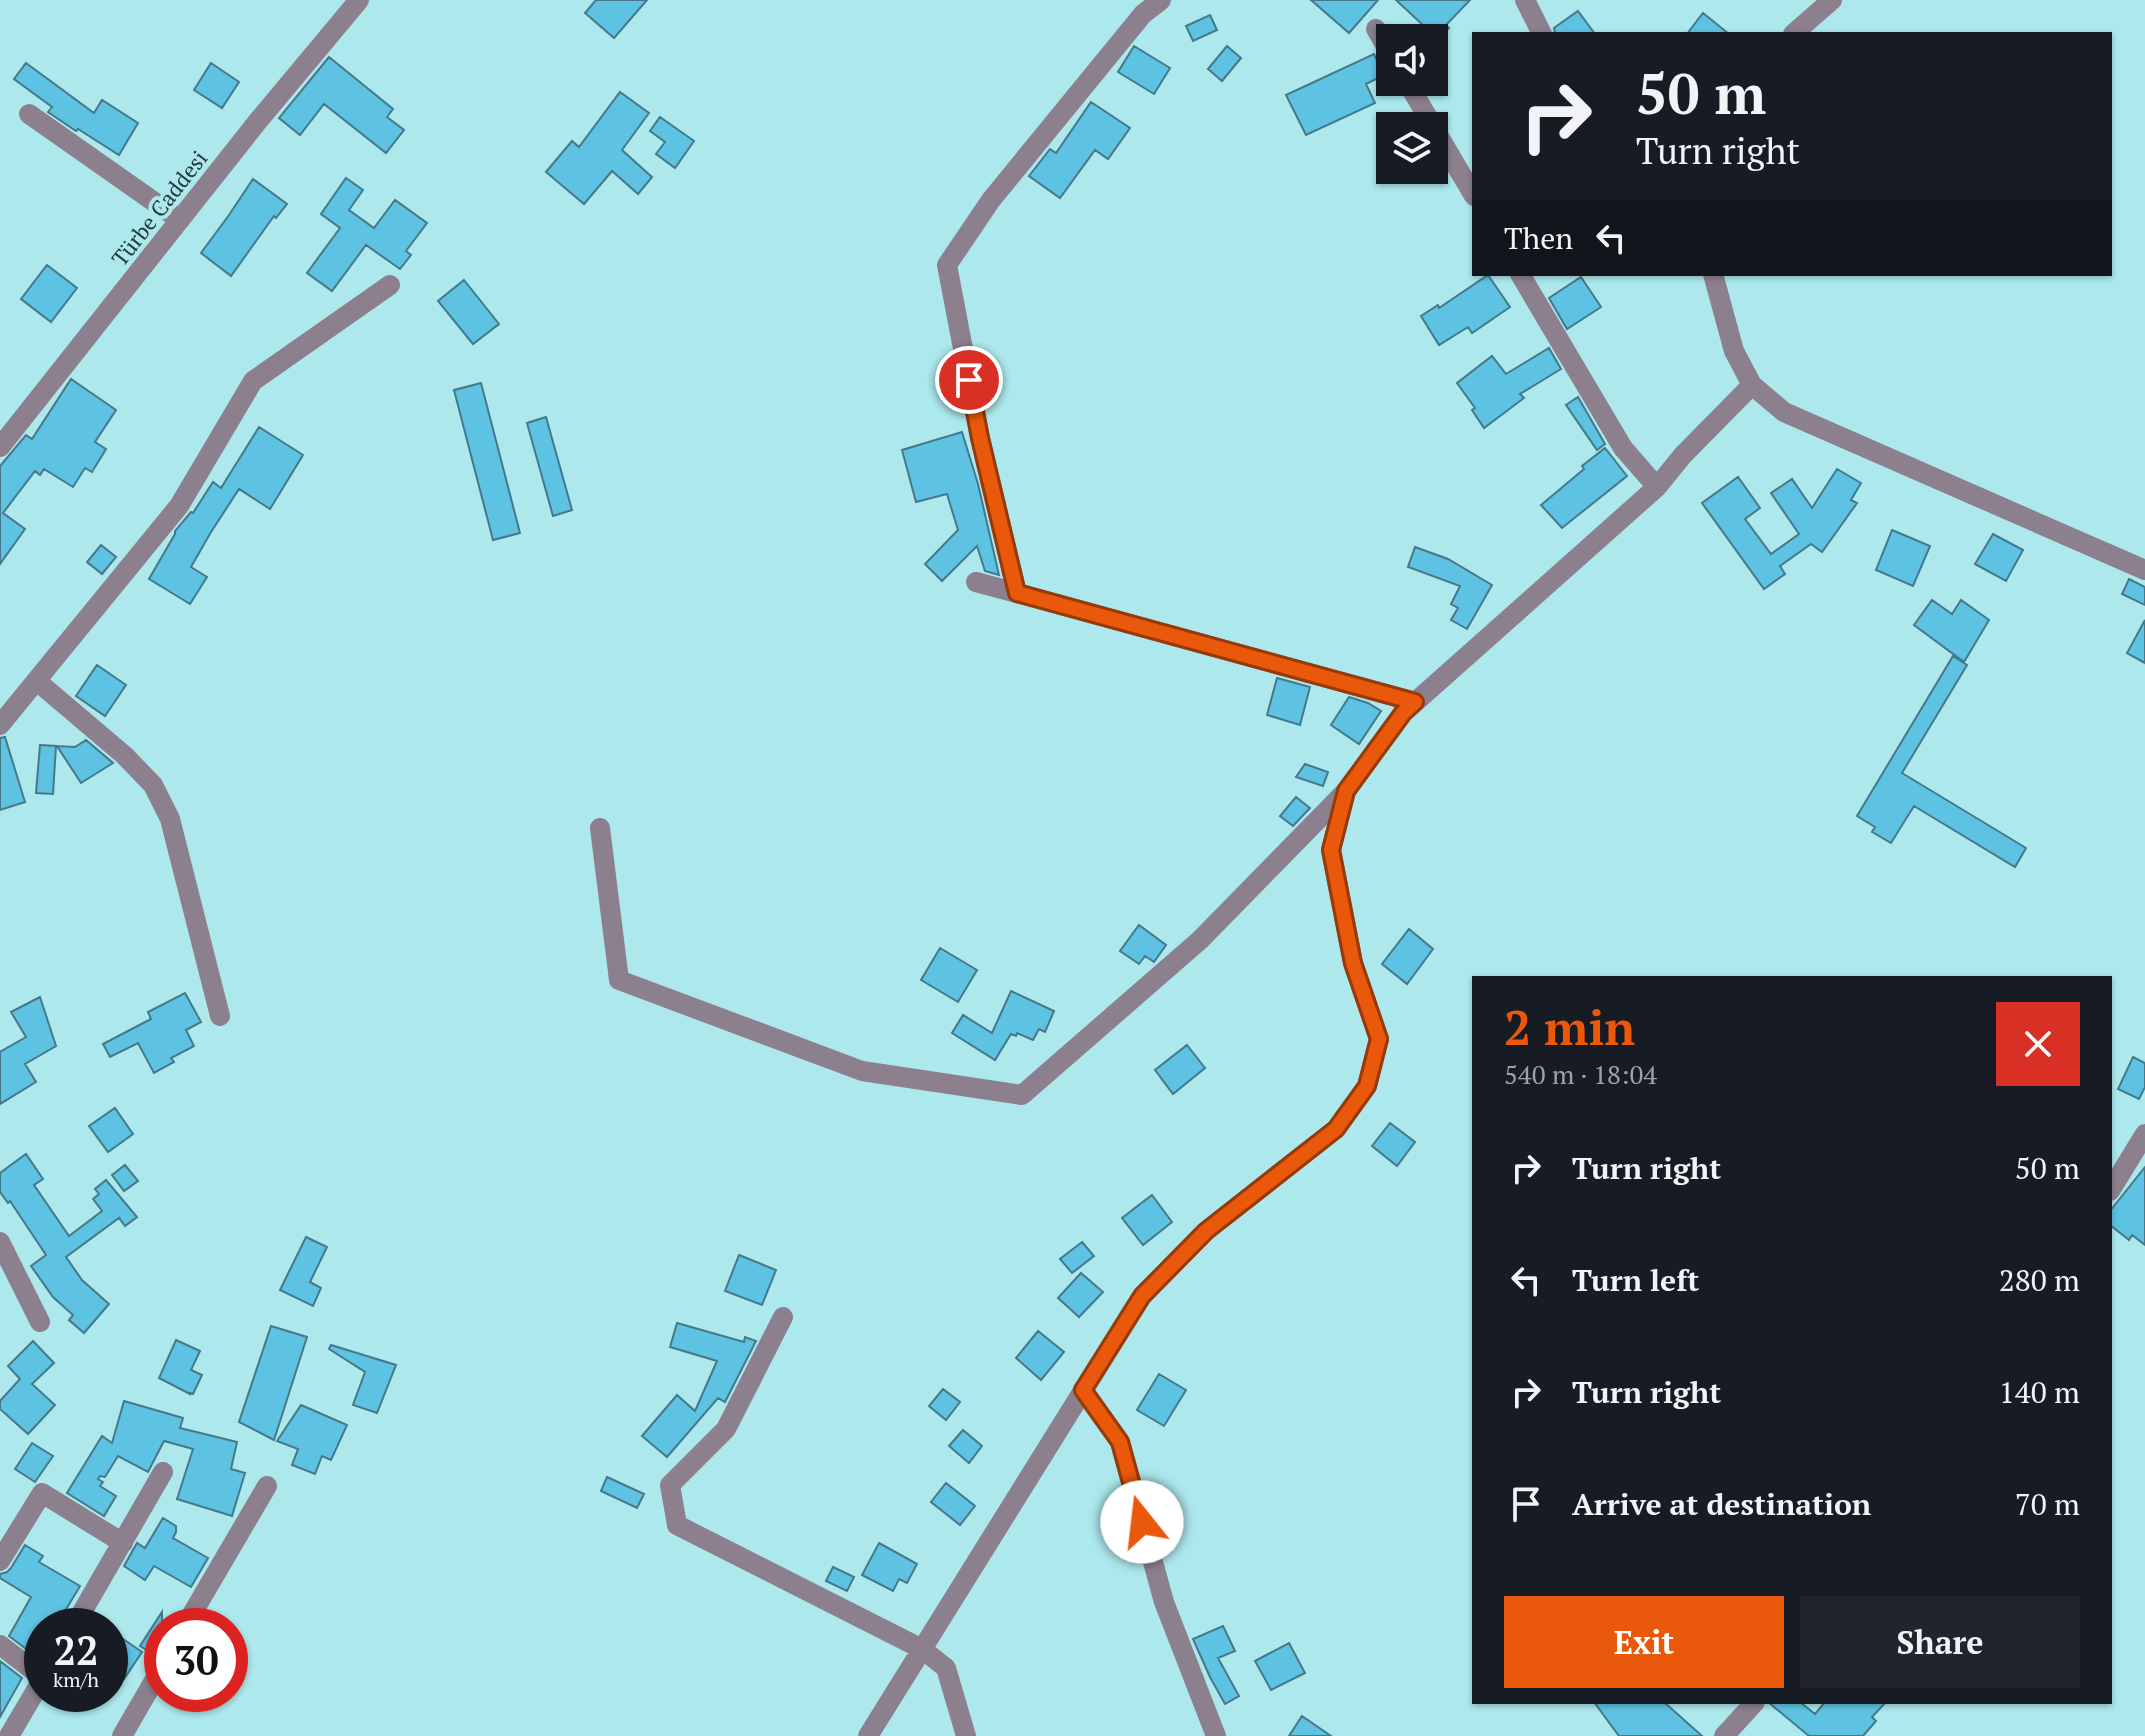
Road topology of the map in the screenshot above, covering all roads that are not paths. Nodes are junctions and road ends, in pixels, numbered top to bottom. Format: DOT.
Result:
graph roads {
  1 [pos="359,0"];
  2 [pos="1161,0"];
  3 [pos="1525,0"];
  4 [pos="1832,0"];
  5 [pos="1541,32"];
  6 [pos="1795,32"];
  7 [pos="29,114"];
  8 [pos="1448,152"];
  9 [pos="1472,193"];
  10 [pos="180,220"];
  11 [pos="1521,276"];
  12 [pos="1714,276"];
  13 [pos="390,285"];
  14 [pos="1752,385"];
  15 [pos="0,447"];
  16 [pos="1657,487"];
  17 [pos="2145,570"];
  18 [pos="976,582"];
  19 [pos="1017,593"];
  20 [pos="38,682"];
  21 [pos="1415,702"];
  22 [pos="0,725"];
  23 [pos="1346,791"];
  24 [pos="600,828"];
  25 [pos="220,1016"];
  26 [pos="2145,1134"];
  27 [pos="2112,1188"];
  28 [pos="0,1242"];
  29 [pos="783,1317"];
  30 [pos="40,1322"];
  31 [pos="1083,1390"];
  32 [pos="163,1472"];
  33 [pos="267,1486"];
  34 [pos="123,1543"];
  35 [pos="0,1561"];
  36 [pos="85,1608"];
  37 [pos="196,1608"];
  38 [pos="0,1645"];
  39 [pos="922,1649"];
  40 [pos="24,1664"];
  41 [pos="144,1698"];
  42 [pos="1753,1704"];
  43 [pos="24,1710"];
  44 [pos="9,1736"];
  45 [pos="122,1736"];
  46 [pos="868,1736"];
  47 [pos="966,1736"];
  48 [pos="1216,1736"];
  49 [pos="1724,1736"];
  1 -- 10 [label="street, Türbe Caddesi"];
  2 -- 19 [label="street"];
  3 -- 5 [label="street"];
  4 -- 6 [label="street"];
  7 -- 10 [label="street"];
  8 -- 9 [label="street"];
  10 -- 15 [label="street, Türbe Caddesi"];
  11 -- 16 [label="street"];
  12 -- 14 [label="street"];
  13 -- 20 [label="street"];
  14 -- 16 [label="street"];
  14 -- 17 [label="street"];
  16 -- 21 [label="street"];
  18 -- 19 [label="street"];
  19 -- 21 [label="street"];
  20 -- 22 [label="street"];
  20 -- 25 [label="street"];
  21 -- 23 [label="street"];
  23 -- 24 [label="street"];
  23 -- 31 [label="street"];
  26 -- 27 [label="street"];
  28 -- 30 [label="street"];
  29 -- 39 [label="street"];
  31 -- 39 [label="street"];
  31 -- 48 [label="street"];
  32 -- 34 [label="street"];
  33 -- 37 [label="street"];
  34 -- 35 [label="street"];
  34 -- 36 [label="street"];
  38 -- 40 [label="street"];
  39 -- 46 [label="street"];
  39 -- 47 [label="street"];
  41 -- 45 [label="street"];
  42 -- 49 [label="street"];
  43 -- 44 [label="street"];
}
